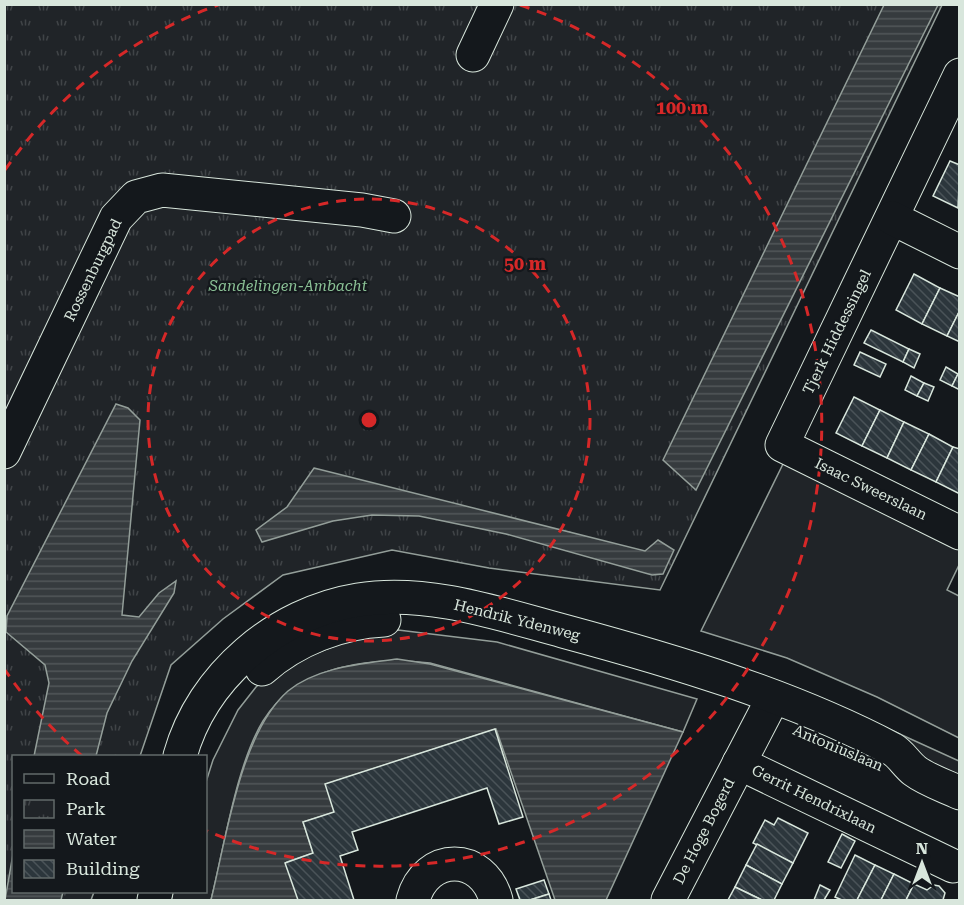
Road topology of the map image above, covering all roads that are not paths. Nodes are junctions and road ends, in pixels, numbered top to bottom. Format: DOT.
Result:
graph roads {
  1 [pos="497,4"];
  2 [pos="473,55"];
  3 [pos="960,75"];
  4 [pos="394,216"];
  5 [pos="892,218"];
  6 [pos="960,252"];
  7 [pos="782,445"];
  8 [pos="4,452"];
  9 [pos="960,533"];
  10 [pos="768,707"];
  11 [pos="180,755"];
  12 [pos="202,755"];
  13 [pos="739,763"];
  14 [pos="960,793"];
  15 [pos="953,866"];
  16 [pos="413,900"];
  17 [pos="496,900"];
  18 [pos="668,900"];
  1 -- 2 [label="street"];
  3 -- 5 [label="street, Tjerk Hiddessingel"];
  4 -- 8 [label="street, Rossenburgpad"];
  5 -- 6 [label="street"];
  5 -- 7 [label="street, Tjerk Hiddessingel"];
  7 -- 9 [label="street, Isaac Sweerslaan"];
  10 -- 11 [label="street, Hendrik Ydenweg"];
  10 -- 12 [label="street, Hendrik Ydenweg"];
  10 -- 13 [label="street, De Hoge Bogerd"];
  10 -- 14 [label="street, Antoniuslaan"];
  13 -- 15 [label="street, Gerrit Hendrixlaan"];
  13 -- 18 [label="street, De Hoge Bogerd"];
  16 -- 17 [label="street"];
}
